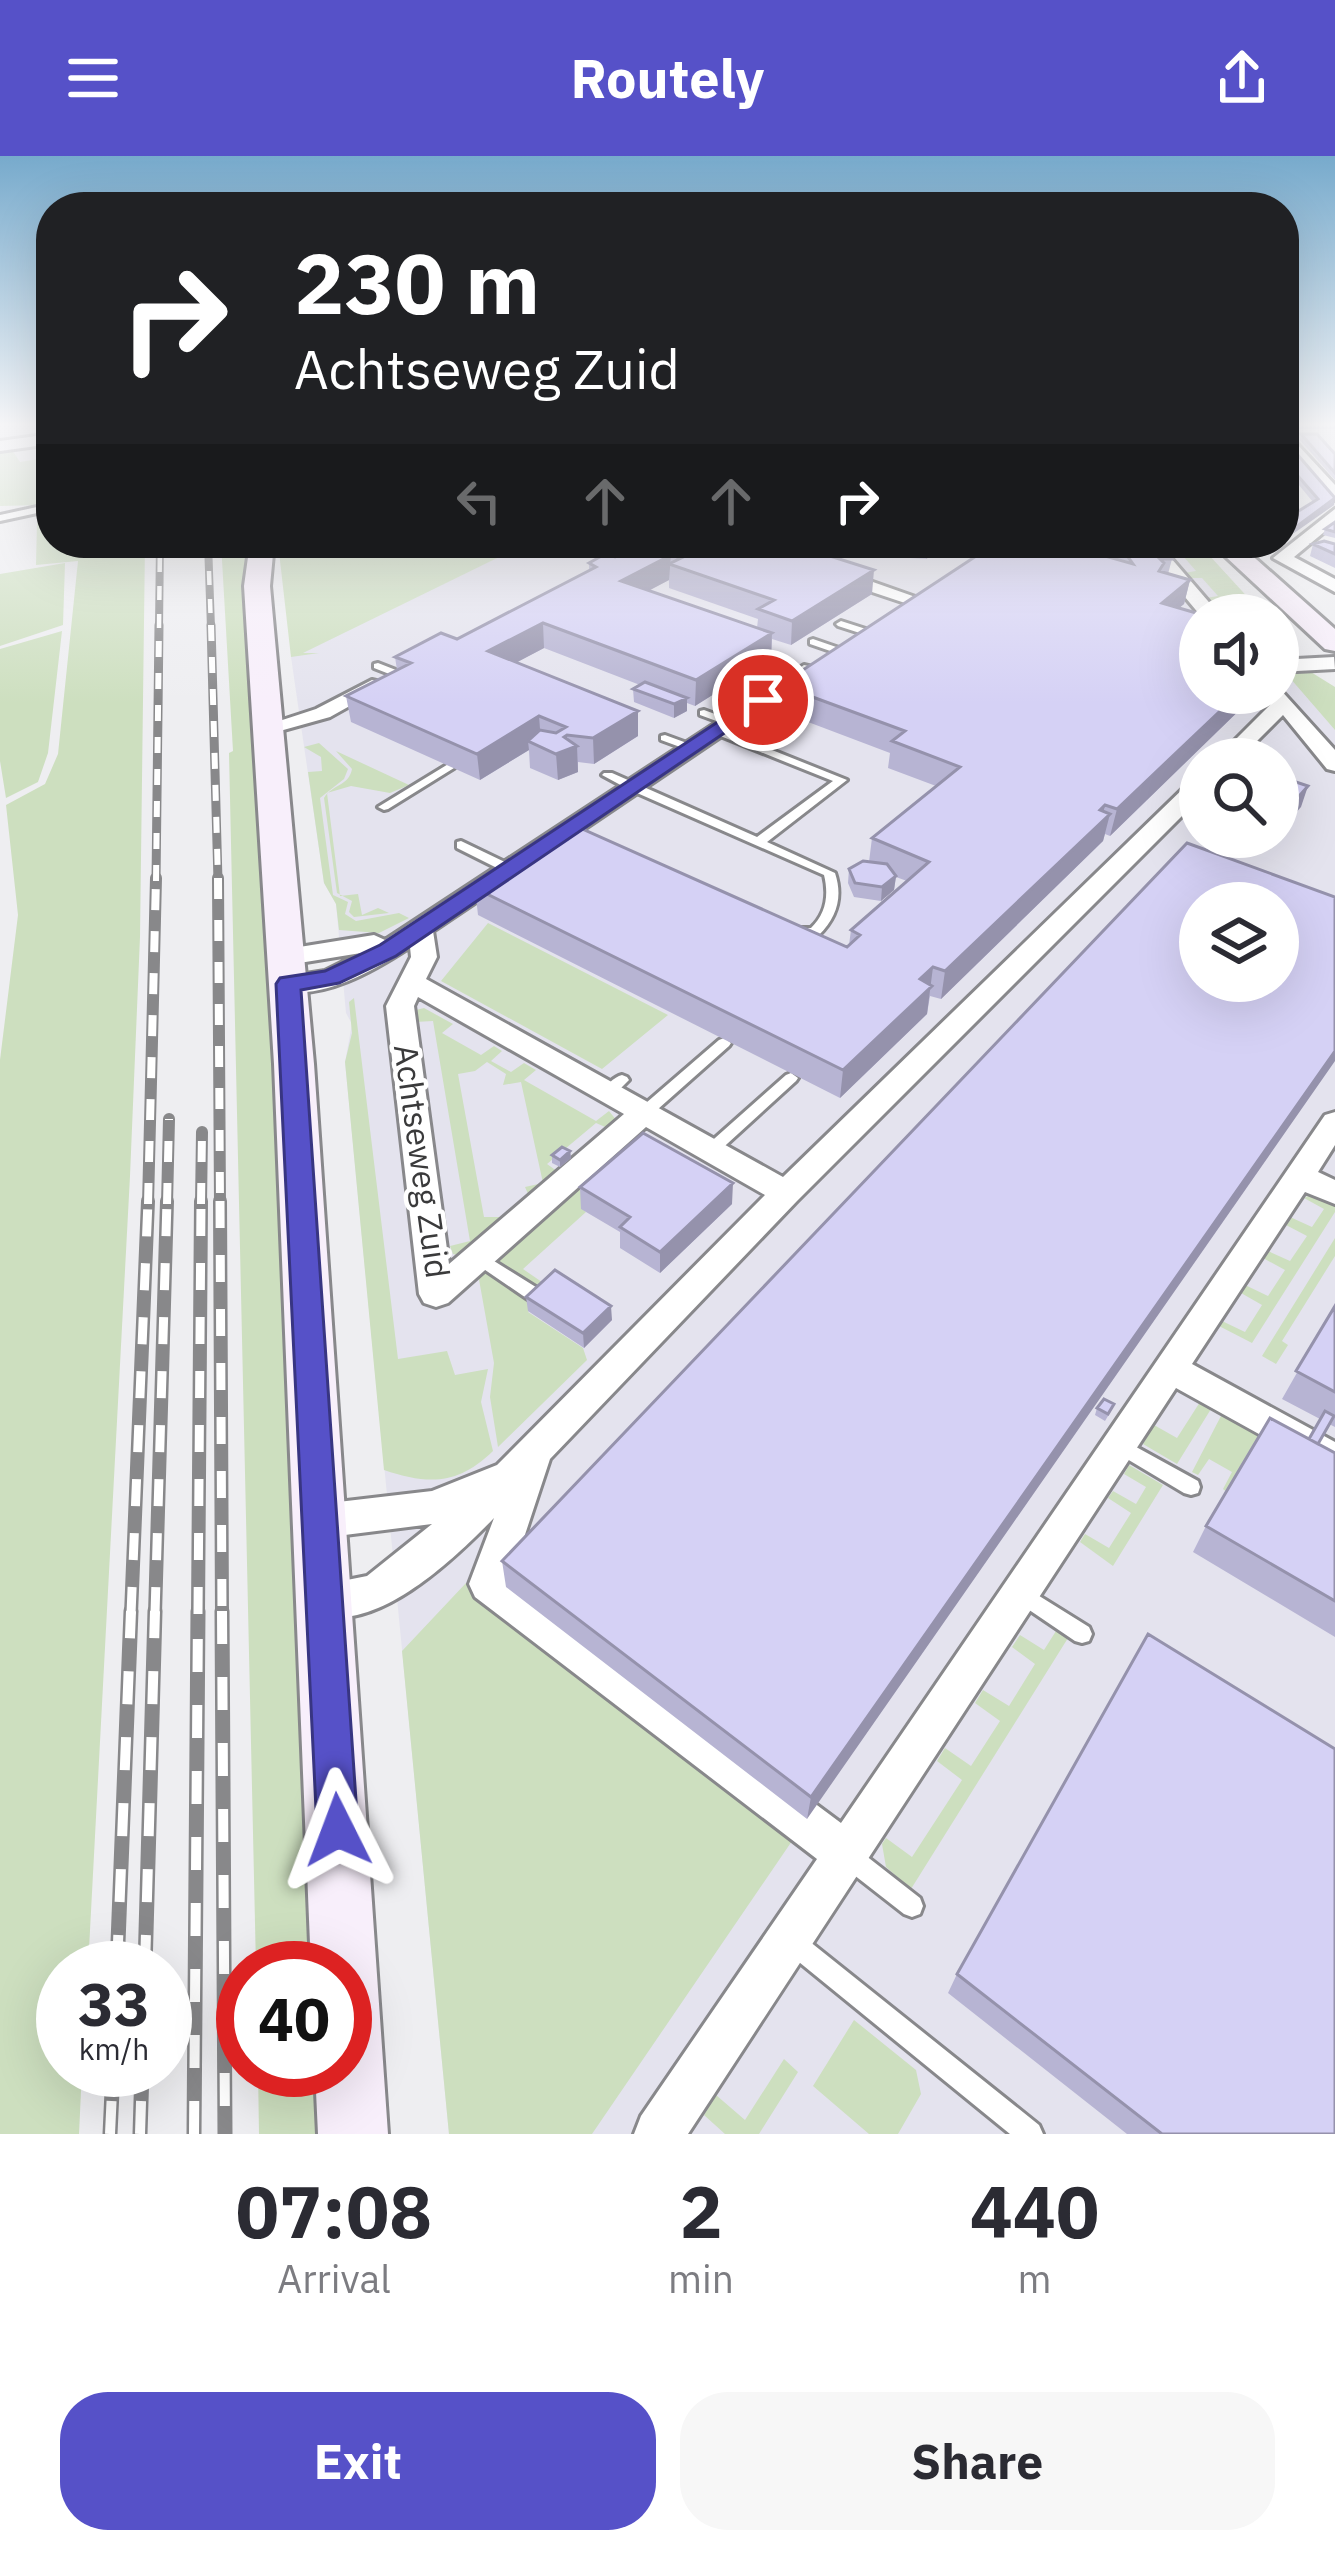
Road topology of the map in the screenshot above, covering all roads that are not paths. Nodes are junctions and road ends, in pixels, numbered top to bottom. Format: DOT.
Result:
graph roads {
  1 [pos="1328,519"];
  2 [pos="1299,541"];
  3 [pos="260,558"];
  4 [pos="788,558"];
  5 [pos="1161,558"];
  6 [pos="1239,558"];
  7 [pos="1282,558"];
  8 [pos="1335,586"];
  9 [pos="1192,594"];
  10 [pos="1279,594"];
  11 [pos="1299,608"];
  12 [pos="1299,613"];
  13 [pos="842,624"];
  14 [pos="1335,630"];
  15 [pos="866,632"];
  16 [pos="813,642"];
  17 [pos="1335,646"];
  18 [pos="838,651"];
  19 [pos="1334,663"];
  20 [pos="1299,665"];
  21 [pos="396,669"];
  22 [pos="737,691"];
  23 [pos="763,700"];
  24 [pos="1266,714"];
  25 [pos="1293,714"];
  26 [pos="268,720"];
  27 [pos="717,722"];
  28 [pos="665,738"];
  29 [pos="1245,738"];
  30 [pos="691,748"];
  31 [pos="1335,764"];
  32 [pos="450,766"];
  33 [pos="608,775"];
  34 [pos="634,786"];
  35 [pos="1179,806"];
  36 [pos="383,807"];
  37 [pos="760,841"];
  38 [pos="461,845"];
  39 [pos="509,868"];
  40 [pos="420,928"];
  41 [pos="776,928"];
  42 [pos="288,970"];
  43 [pos="410,982"];
  44 [pos="724,1043"];
  45 [pos="791,1078"];
  46 [pos="644,1113"];
  47 [pos="1335,1122"];
  48 [pos="711,1150"];
  49 [pos="1317,1184"];
  50 [pos="786,1193"];
  51 [pos="478,1257"];
  52 [pos="541,1299"];
  53 [pos="1170,1368"];
  54 [pos="1118,1445"];
  55 [pos="527,1460"];
  56 [pos="1335,1460"];
  57 [pos="1191,1486"];
  58 [pos="321,1521"];
  59 [pos="1020,1593"];
  60 [pos="326,1600"];
  61 [pos="1082,1634"];
  62 [pos="846,1854"];
  63 [pos="912,1906"];
  64 [pos="789,1940"];
  65 [pos="343,1941"];
  66 [pos="351,2097"];
  67 [pos="353,2134"];
  68 [pos="659,2134"];
  69 [pos="1030,2134"];
  1 -- 2 [label="street"];
  3 -- 26 [label="street"];
  4 -- 15 [label="street"];
  5 -- 9 [label="street"];
  6 -- 10 [label="street"];
  7 -- 8 [label="street"];
  11 -- 14 [label="street"];
  12 -- 17 [label="street"];
  13 -- 15 [label="lane"];
  15 -- 18 [label="street"];
  16 -- 18 [label="lane"];
  17 -- 19 [label="street"];
  18 -- 23 [label="street"];
  19 -- 20 [label="street"];
  21 -- 26 [label="street"];
  22 -- 23 [label="lane"];
  23 -- 27 [label="street"];
  24 -- 29 [label="street"];
  25 -- 31 [label="street"];
  26 -- 42 [label="street"];
  27 -- 30 [label="street"];
  27 -- 37 [label="lane"];
  28 -- 30 [label="lane"];
  30 -- 34 [label="street"];
  32 -- 36 [label="lane"];
  33 -- 34 [label="lane"];
  34 -- 37 [label="lane"];
  34 -- 39 [label="street"];
  35 -- 50 [label="street"];
  37 -- 41 [label="lane"];
  38 -- 39 [label="lane"];
  39 -- 40 [label="street"];
  40 -- 42 [label="street"];
  40 -- 43 [label="street, Achtseweg Zuid"];
  42 -- 58 [label="street"];
  43 -- 46 [label="street, Achtseweg Zuid"];
  43 -- 51 [label="street, Achtseweg Zuid"];
  44 -- 46 [label="lane"];
  45 -- 48 [label="lane"];
  46 -- 48 [label="street, Achtseweg Zuid"];
  46 -- 51 [label="street, Achtseweg Zuid"];
  47 -- 49 [label="street"];
  48 -- 50 [label="street, Achtseweg Zuid"];
  49 -- 53 [label="street"];
  50 -- 55 [label="street"];
  51 -- 52 [label="lane"];
  53 -- 54 [label="street"];
  53 -- 56 [label="street"];
  54 -- 57 [label="lane"];
  54 -- 59 [label="street"];
  55 -- 58 [label="street"];
  55 -- 60 [label="street"];
  55 -- 62 [label="street"];
  58 -- 60 [label="street"];
  59 -- 61 [label="lane"];
  59 -- 62 [label="street"];
  60 -- 65 [label="street"];
  62 -- 63 [label="lane"];
  62 -- 64 [label="street"];
  64 -- 68 [label="street"];
  64 -- 69 [label="lane"];
  66 -- 67 [label="street"];
}
